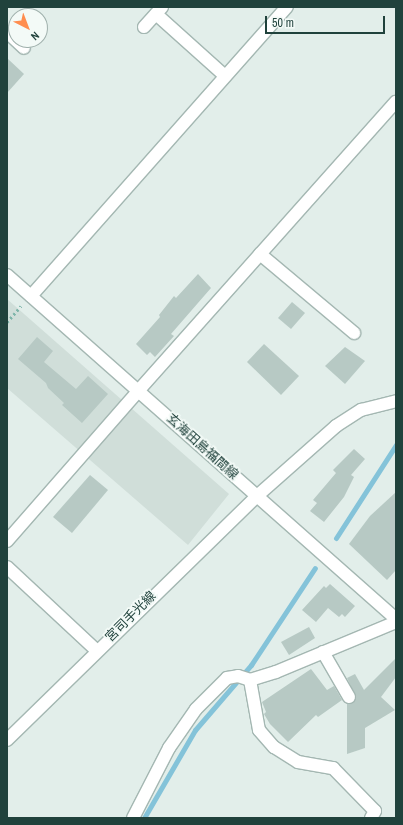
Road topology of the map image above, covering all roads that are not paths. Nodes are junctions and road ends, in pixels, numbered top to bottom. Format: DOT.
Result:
graph roads {
  1 [pos="286,7"];
  2 [pos="159,10"];
  3 [pos="144,27"];
  4 [pos="225,76"];
  5 [pos="396,102"];
  6 [pos="260,254"];
  7 [pos="7,275"];
  8 [pos="31,296"];
  9 [pos="354,333"];
  10 [pos="139,390"];
  11 [pos="396,401"];
  12 [pos="257,496"];
  13 [pos="7,541"];
  14 [pos="7,567"];
  15 [pos="396,620"];
  16 [pos="97,651"];
  17 [pos="324,652"];
  18 [pos="245,678"];
  19 [pos="349,697"];
  20 [pos="7,740"];
  21 [pos="133,818"];
  22 [pos="371,818"];
  1 -- 4 [label="street"];
  2 -- 3 [label="street"];
  2 -- 4 [label="street"];
  4 -- 8 [label="street"];
  5 -- 6 [label="street"];
  6 -- 9 [label="street"];
  6 -- 10 [label="street"];
  7 -- 8 [label="street, 玄海田島福間線"];
  8 -- 10 [label="street, 玄海田島福間線"];
  10 -- 12 [label="street, 玄海田島福間線"];
  10 -- 13 [label="street"];
  11 -- 12 [label="street, 宮司手光線"];
  12 -- 15 [label="street, 玄海田島福間線"];
  12 -- 16 [label="street, 宮司手光線"];
  14 -- 16 [label="street"];
  15 -- 17 [label="street"];
  16 -- 20 [label="street, 宮司手光線"];
  17 -- 18 [label="street"];
  17 -- 19 [label="street"];
  18 -- 21 [label="street"];
  18 -- 22 [label="street"];
}
